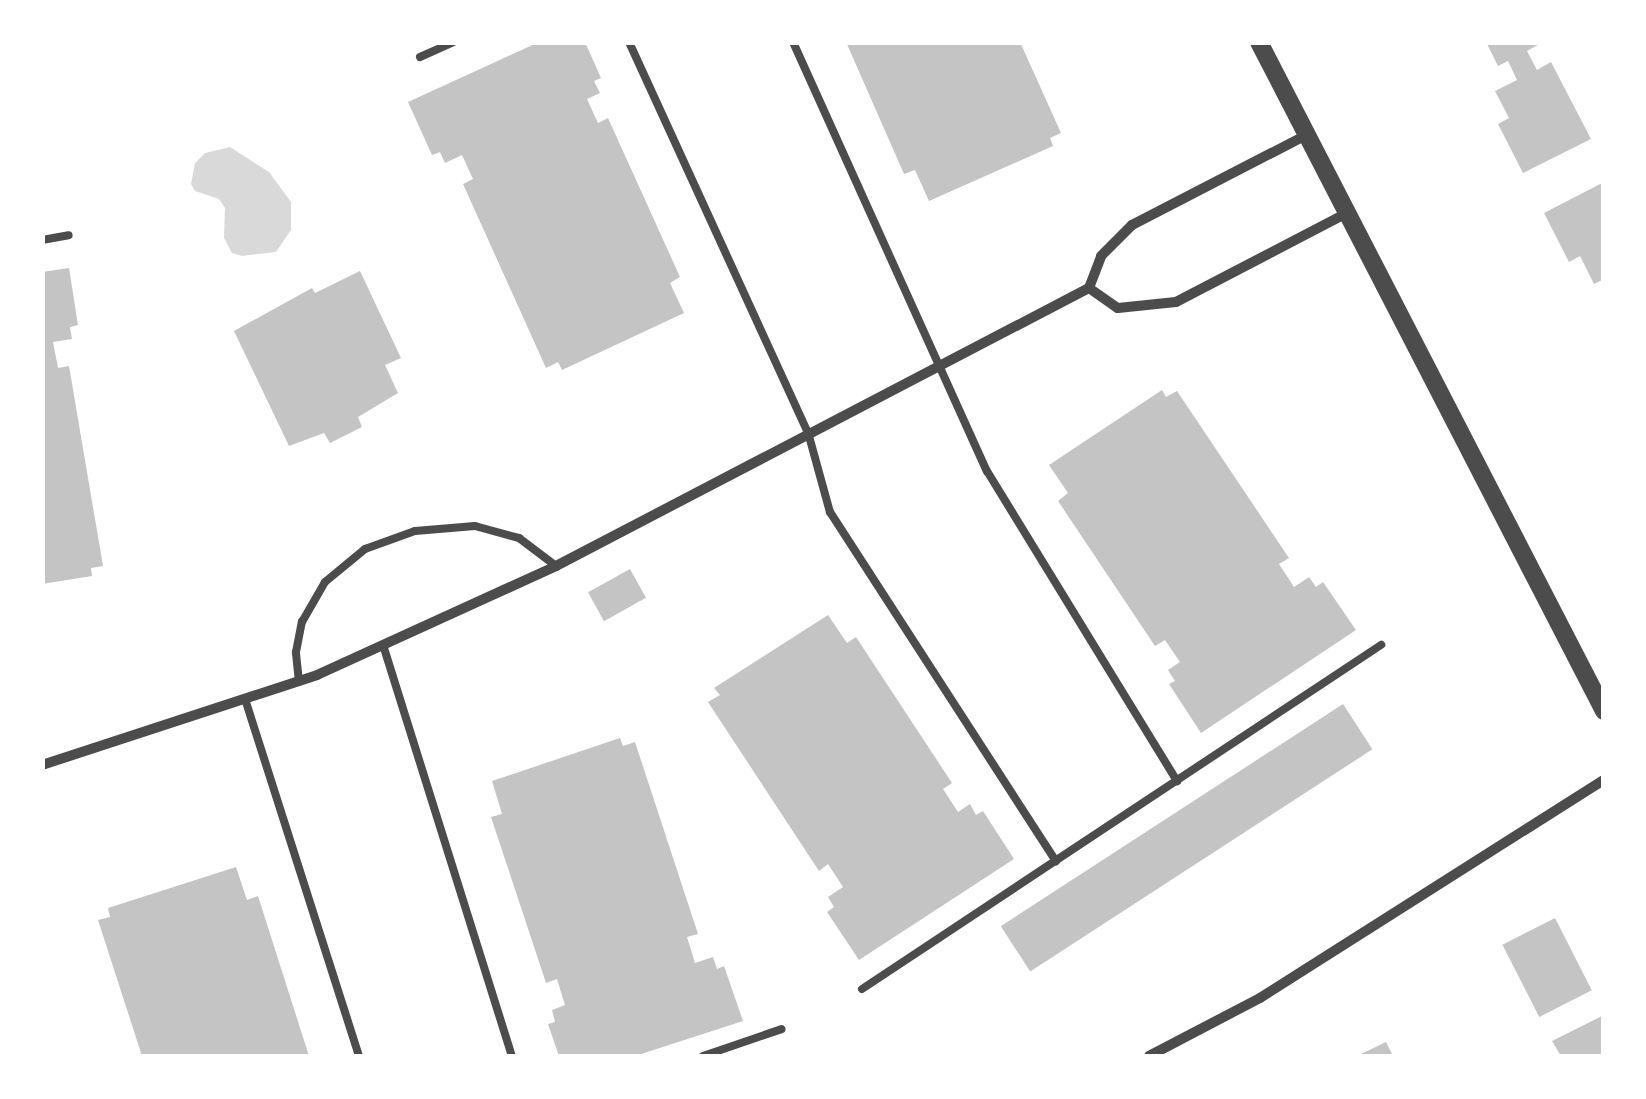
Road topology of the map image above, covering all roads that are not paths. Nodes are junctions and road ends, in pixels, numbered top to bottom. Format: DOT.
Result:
graph roads {
  1 [pos="453,42"];
  2 [pos="628,42"];
  3 [pos="793,42"];
  4 [pos="1258,42"];
  5 [pos="420,57"];
  6 [pos="1306,135"];
  7 [pos="1346,213"];
  8 [pos="69,235"];
  9 [pos="42,240"];
  10 [pos="1089,288"];
  11 [pos="940,368"];
  12 [pos="809,436"];
  13 [pos="556,566"];
  14 [pos="1381,645"];
  15 [pos="384,648"];
  16 [pos="298,682"];
  17 [pos="246,702"];
  18 [pos="1604,711"];
  19 [pos="42,765"];
  20 [pos="1177,780"];
  21 [pos="1604,780"];
  22 [pos="1056,861"];
  23 [pos="862,990"];
  24 [pos="782,1029"];
  25 [pos="359,1056"];
  26 [pos="512,1056"];
  27 [pos="703,1056"];
  28 [pos="1148,1056"];
  1 -- 5 [label="lane"];
  2 -- 12 [label="lane"];
  3 -- 11 [label="lane"];
  4 -- 6 [label="street"];
  6 -- 7 [label="street"];
  6 -- 10 [label="street"];
  7 -- 10 [label="street"];
  7 -- 18 [label="street"];
  8 -- 9 [label="lane"];
  10 -- 11 [label="street"];
  11 -- 12 [label="street"];
  11 -- 20 [label="lane"];
  12 -- 13 [label="street"];
  12 -- 22 [label="lane"];
  13 -- 15 [label="street"];
  13 -- 16 [label="lane"];
  14 -- 20 [label="lane"];
  15 -- 16 [label="street"];
  15 -- 26 [label="lane"];
  16 -- 17 [label="street"];
  17 -- 19 [label="street"];
  17 -- 25 [label="lane"];
  20 -- 22 [label="lane"];
  21 -- 28 [label="street"];
  22 -- 23 [label="lane"];
  24 -- 27 [label="lane"];
}
